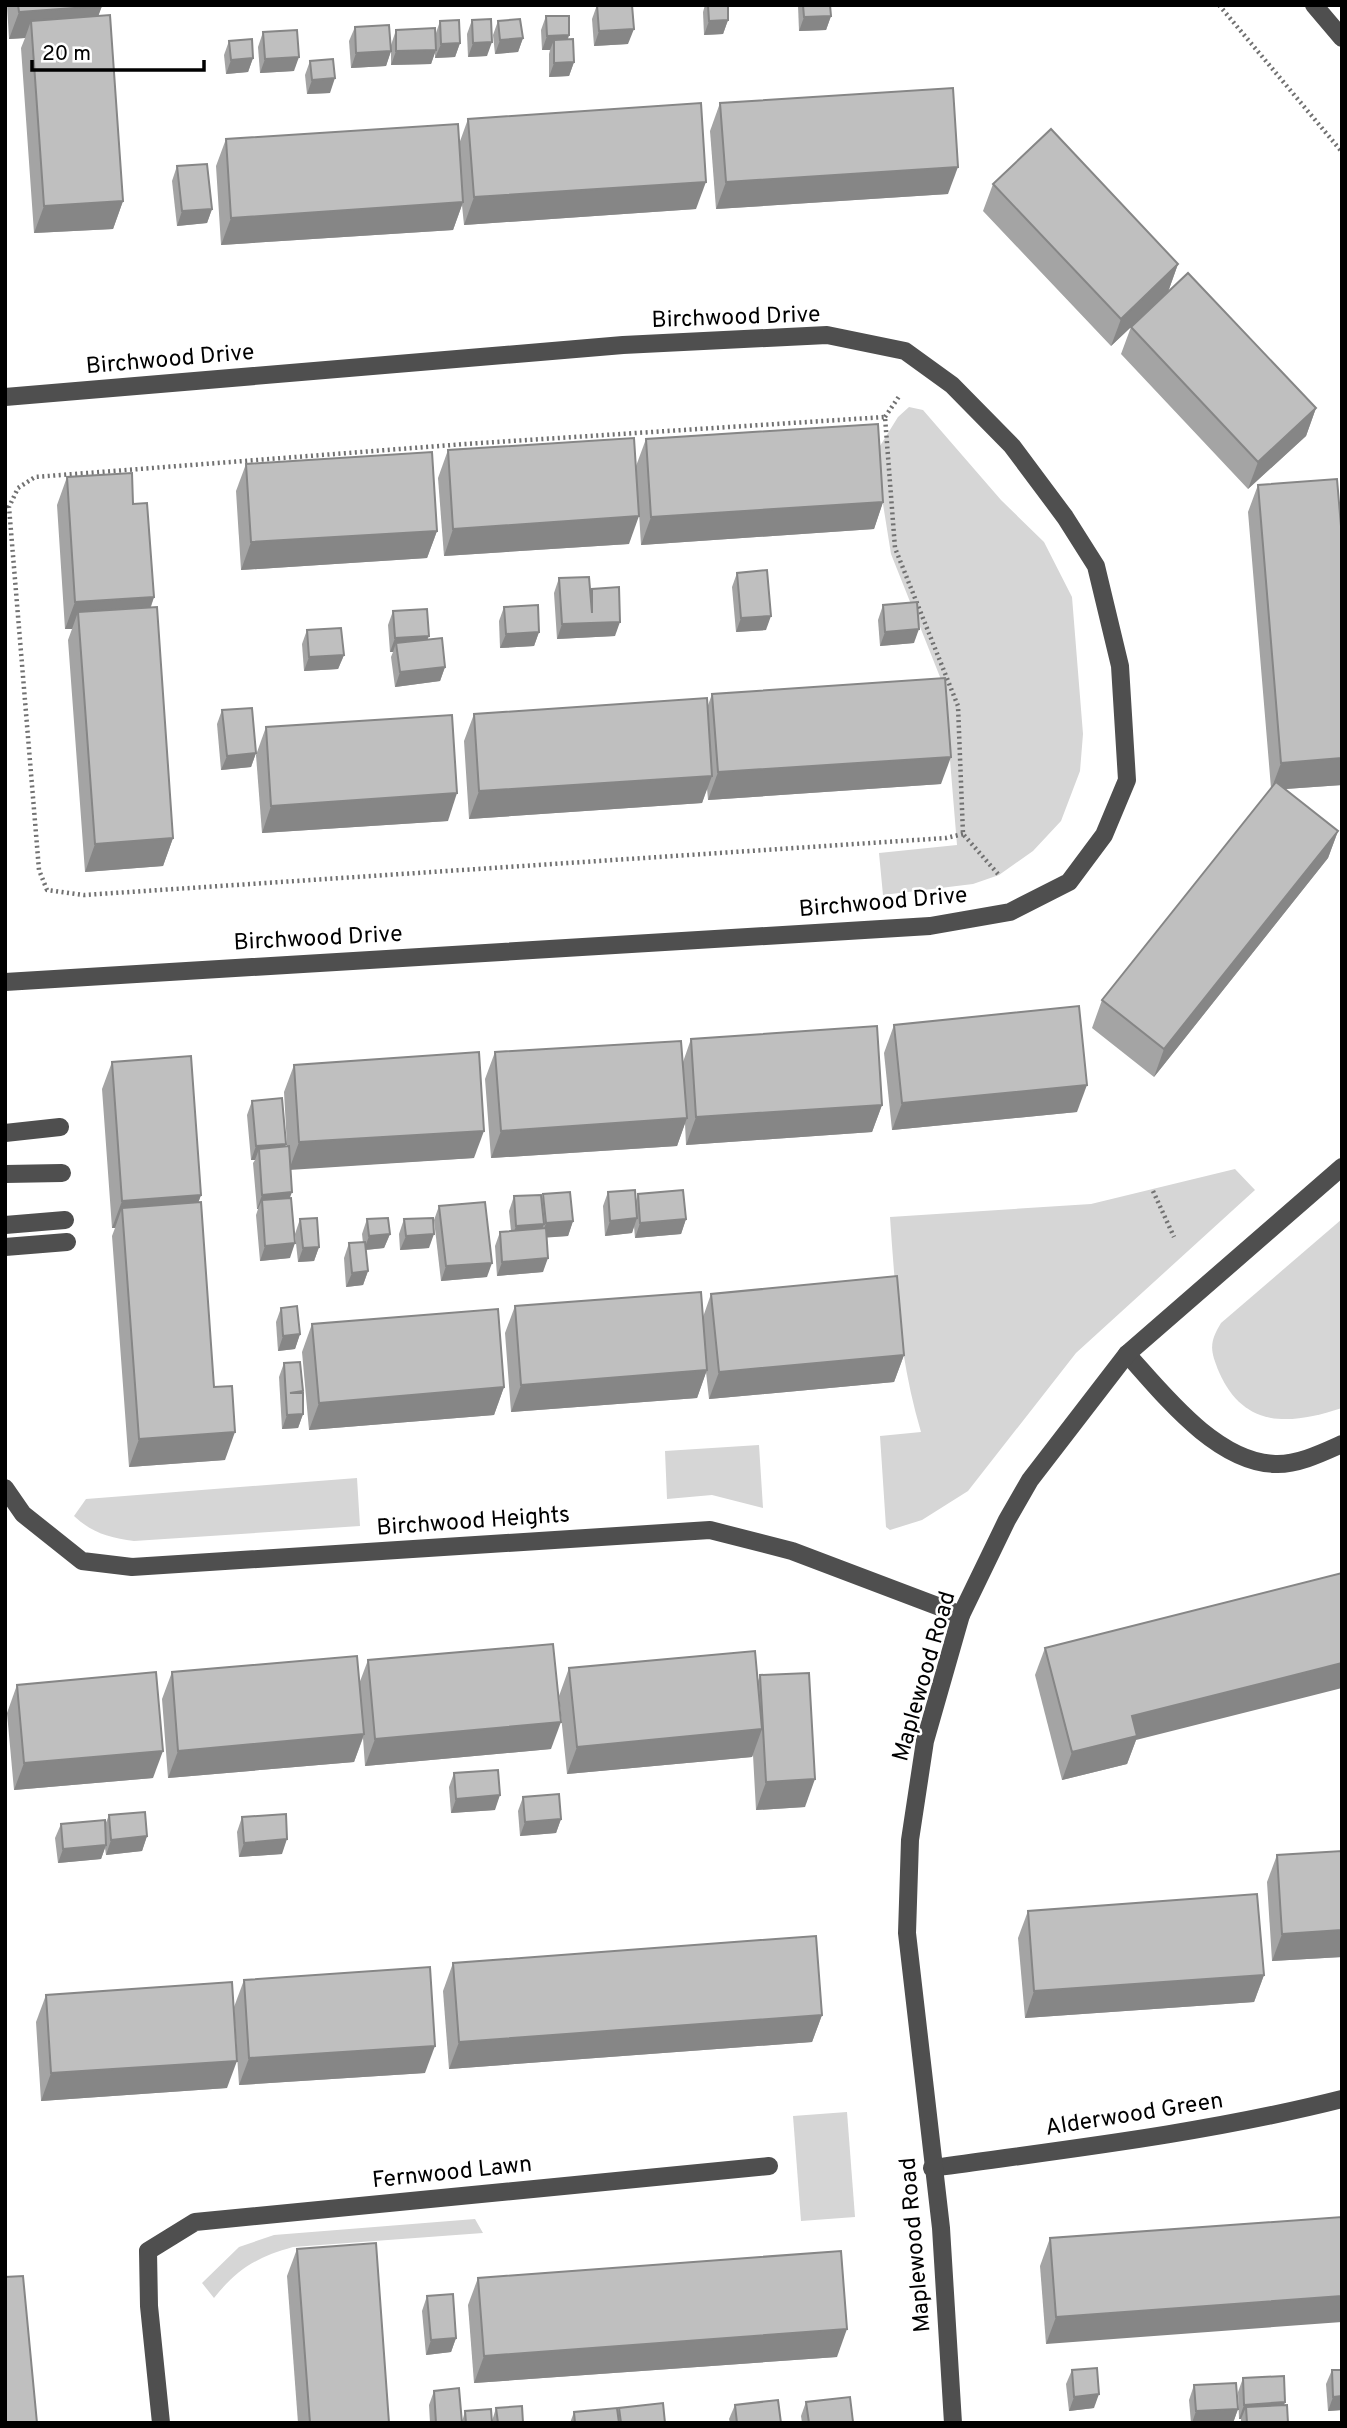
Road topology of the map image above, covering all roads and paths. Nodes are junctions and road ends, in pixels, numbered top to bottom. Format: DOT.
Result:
graph roads {
  1 [pos="1219,5"];
  2 [pos="1314,5"];
  3 [pos="1342,38"];
  4 [pos="1342,152"];
  5 [pos="902,393"];
  6 [pos="5,397"];
  7 [pos="885,417"];
  8 [pos="963,834"];
  9 [pos="999,875"];
  10 [pos="5,982"];
  11 [pos="60,1127"];
  12 [pos="5,1133"];
  13 [pos="1342,1167"];
  14 [pos="62,1173"];
  15 [pos="5,1174"];
  16 [pos="1153,1191"];
  17 [pos="65,1220"];
  18 [pos="5,1225"];
  19 [pos="1174,1237"];
  20 [pos="67,1242"];
  21 [pos="5,1247"];
  22 [pos="1127,1354"];
  23 [pos="1342,1444"];
  24 [pos="5,1488"];
  25 [pos="961,1615"];
  26 [pos="1342,2099"];
  27 [pos="769,2166"];
  28 [pos="932,2168"];
  29 [pos="161,2423"];
  30 [pos="953,2423"];
  1 -- 4 [label="path"];
  2 -- 3 [label="street"];
  5 -- 7 [label="path"];
  6 -- 10 [label="street, Birchwood Drive"];
  7 -- 8 [label="path"];
  7 -- 8 [label="path"];
  8 -- 9 [label="path"];
  11 -- 12 [label="street"];
  13 -- 22 [label="street, Maplewood Road"];
  14 -- 15 [label="street"];
  16 -- 19 [label="path"];
  17 -- 18 [label="street"];
  20 -- 21 [label="street"];
  22 -- 23 [label="street"];
  22 -- 25 [label="street, Maplewood Road"];
  24 -- 25 [label="street, Birchwood Heights"];
  25 -- 28 [label="street, Maplewood Road"];
  26 -- 28 [label="street, Alderwood Green"];
  27 -- 29 [label="street, Fernwood Lawn"];
  28 -- 30 [label="street, Maplewood Road"];
}
